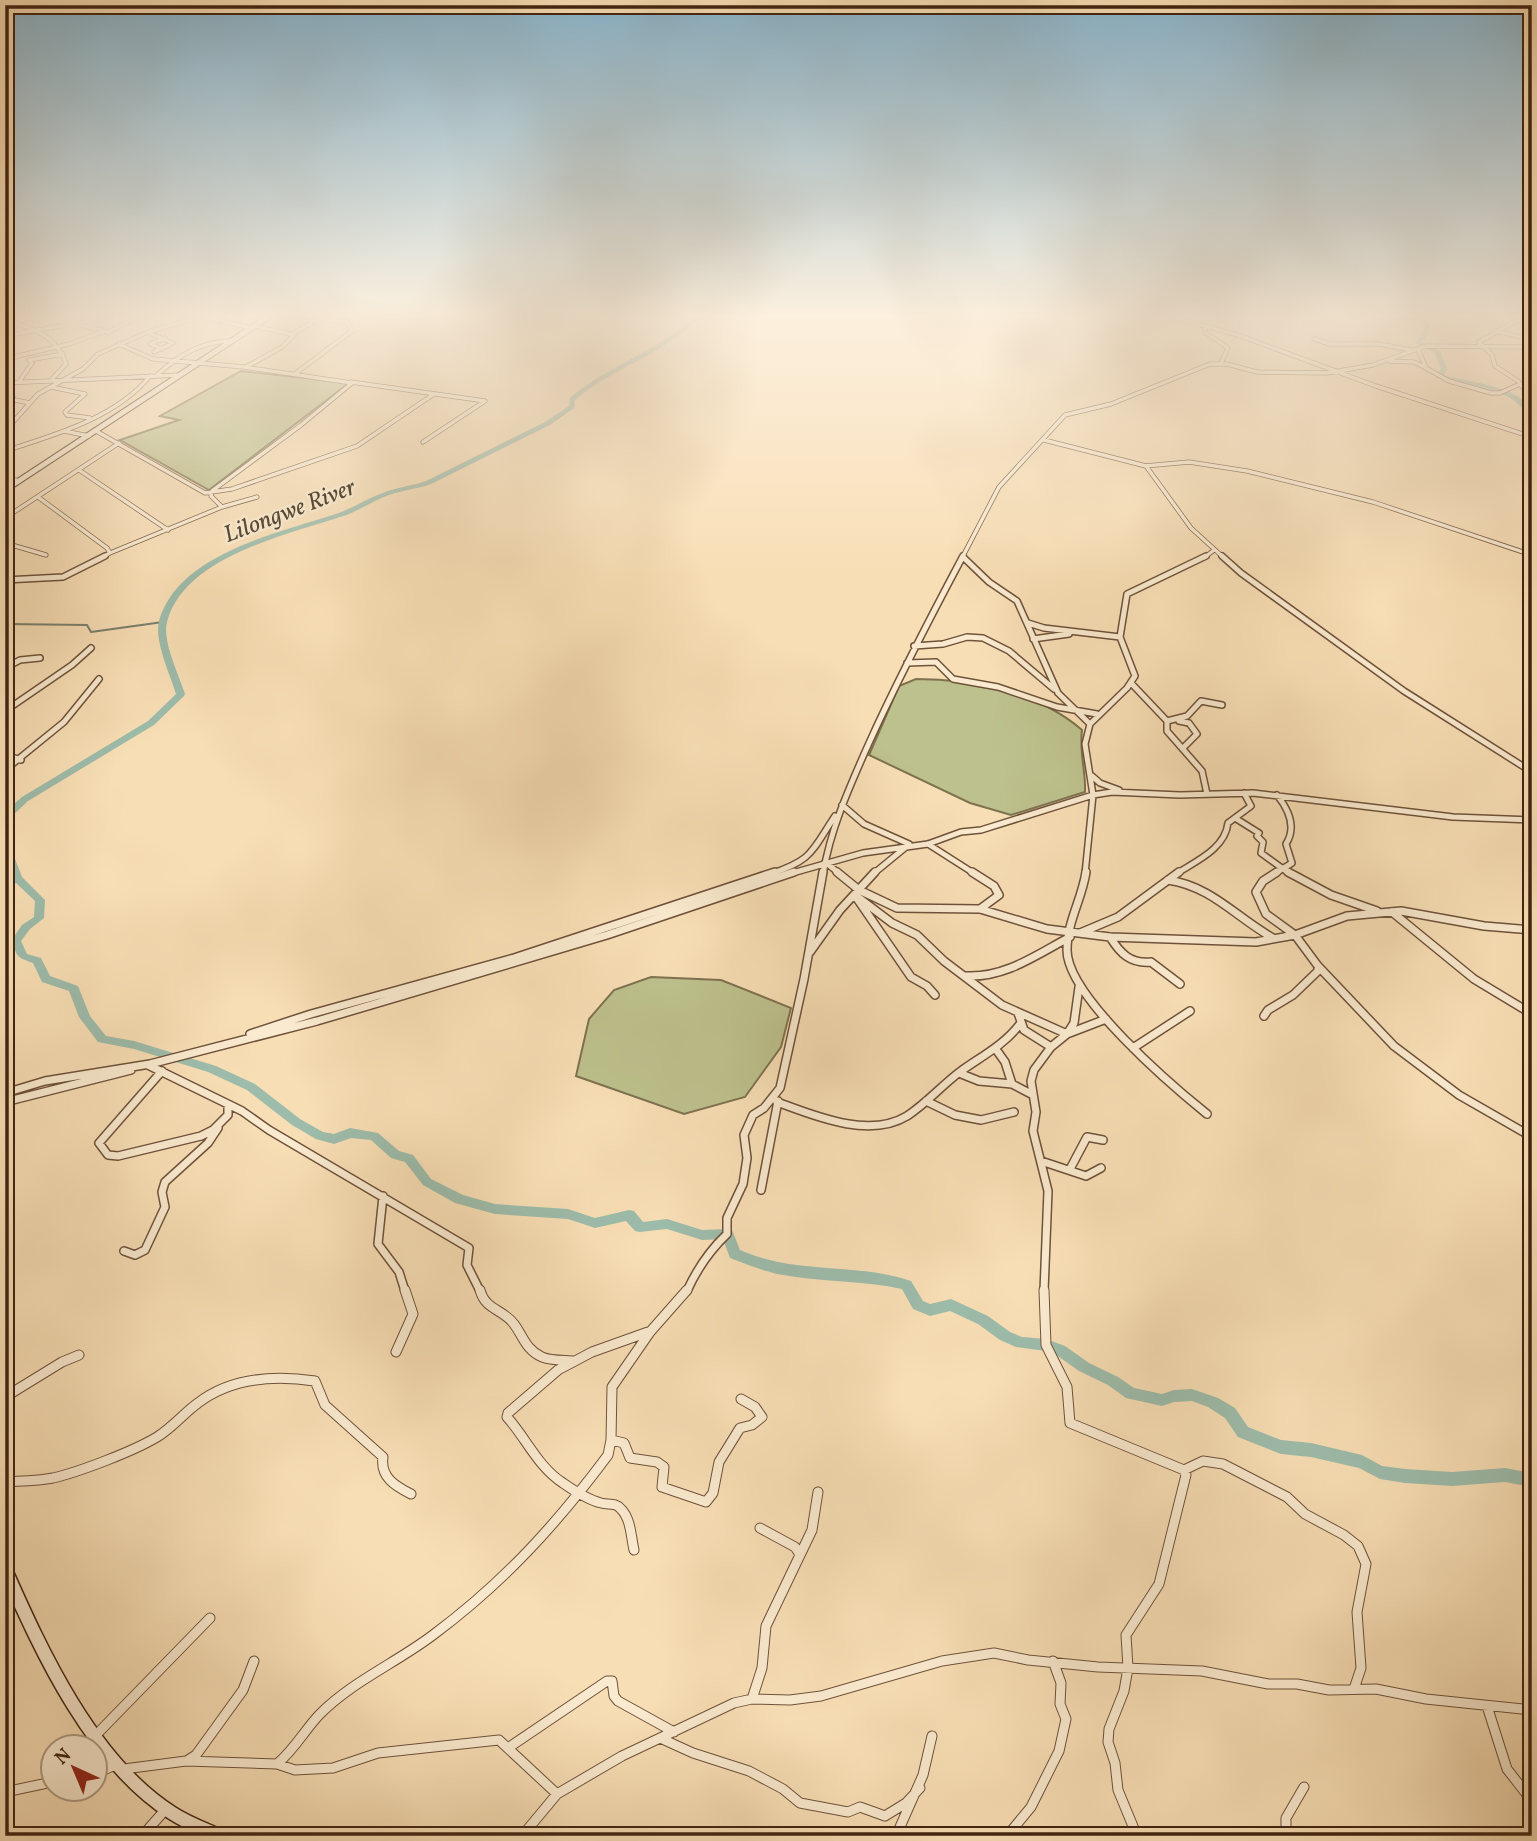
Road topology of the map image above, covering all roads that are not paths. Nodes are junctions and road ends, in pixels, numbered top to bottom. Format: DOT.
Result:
graph roads {
  1 [pos="30,403"];
  2 [pos="75,403"];
  3 [pos="117,403"];
  4 [pos="138,403"];
  5 [pos="329,403"];
  6 [pos="421,403"];
  7 [pos="484,403"];
  8 [pos="1114,403"];
  9 [pos="1430,403"];
  10 [pos="91,418"];
  11 [pos="5,431"];
  12 [pos="62,431"];
  13 [pos="96,431"];
  14 [pos="89,436"];
  15 [pos="1532,436"];
  16 [pos="1044,440"];
  17 [pos="423,442"];
  18 [pos="119,443"];
  19 [pos="5,451"];
  20 [pos="1145,466"];
  21 [pos="79,470"];
  22 [pos="5,478"];
  23 [pos="20,481"];
  24 [pos="5,490"];
  25 [pos="211,493"];
  26 [pos="38,497"];
  27 [pos="257,497"];
  28 [pos="222,507"];
  29 [pos="5,518"];
  30 [pos="169,530"];
  31 [pos="5,543"];
  32 [pos="1214,550"];
  33 [pos="110,553"];
  34 [pos="46,555"];
  35 [pos="1532,555"];
  36 [pos="963,557"];
  37 [pos="5,580"];
  38 [pos="1028,623"];
  39 [pos="1073,631"];
  40 [pos="1120,637"];
  41 [pos="1033,639"];
  42 [pos="914,646"];
  43 [pos="91,649"];
  44 [pos="40,658"];
  45 [pos="907,663"];
  46 [pos="5,668"];
  47 [pos="99,678"];
  48 [pos="1131,683"];
  49 [pos="1058,693"];
  50 [pos="1222,705"];
  51 [pos="5,711"];
  52 [pos="1076,711"];
  53 [pos="1097,714"];
  54 [pos="1167,721"];
  55 [pos="1174,721"];
  56 [pos="1090,724"];
  57 [pos="1184,747"];
  58 [pos="5,755"];
  59 [pos="21,760"];
  60 [pos="5,770"];
  61 [pos="1532,772"];
  62 [pos="1091,775"];
  63 [pos="1132,793"];
  64 [pos="1244,793"];
  65 [pos="1207,794"];
  66 [pos="1093,795"];
  67 [pos="1277,795"];
  68 [pos="841,807"];
  69 [pos="1235,818"];
  70 [pos="1532,820"];
  71 [pos="928,844"];
  72 [pos="911,845"];
  73 [pos="825,862"];
  74 [pos="1280,869"];
  75 [pos="1167,880"];
  76 [pos="857,892"];
  77 [pos="980,909"];
  78 [pos="1379,912"];
  79 [pos="1392,912"];
  80 [pos="1532,930"];
  81 [pos="1079,933"];
  82 [pos="1068,935"];
  83 [pos="1295,935"];
  84 [pos="1110,937"];
  85 [pos="1273,938"];
  86 [pos="808,955"];
  87 [pos="1318,966"];
  88 [pos="966,976"];
  89 [pos="1180,984"];
  90 [pos="1079,987"];
  91 [pos="935,995"];
  92 [pos="1190,1011"];
  93 [pos="1018,1013"];
  94 [pos="1532,1014"];
  95 [pos="1264,1016"];
  96 [pos="1106,1019"];
  97 [pos="1020,1024"];
  98 [pos="1067,1034"];
  99 [pos="1051,1047"];
  100 [pos="995,1048"];
  101 [pos="1133,1048"];
  102 [pos="194,1051"];
  103 [pos="150,1064"];
  104 [pos="162,1071"];
  105 [pos="959,1073"];
  106 [pos="1012,1084"];
  107 [pos="780,1088"];
  108 [pos="5,1093"];
  109 [pos="1033,1095"];
  110 [pos="926,1101"];
  111 [pos="5,1102"];
  112 [pos="777,1102"];
  113 [pos="228,1105"];
  114 [pos="1014,1112"];
  115 [pos="1207,1114"];
  116 [pos="220,1123"];
  117 [pos="1532,1138"];
  118 [pos="1103,1140"];
  119 [pos="1041,1161"];
  120 [pos="1101,1168"];
  121 [pos="1069,1169"];
  122 [pos="761,1190"];
  123 [pos="383,1196"];
  124 [pos="124,1251"];
  125 [pos="650,1332"];
  126 [pos="396,1352"];
  127 [pos="79,1354"];
  128 [pos="575,1361"];
  129 [pos="5,1397"];
  130 [pos="741,1399"];
  131 [pos="611,1440"];
  132 [pos="1184,1470"];
  133 [pos="5,1482"];
  134 [pos="818,1492"];
  135 [pos="580,1493"];
  136 [pos="411,1494"];
  137 [pos="760,1528"];
  138 [pos="634,1550"];
  139 [pos="799,1553"];
  140 [pos="5,1569"];
  141 [pos="211,1618"];
  142 [pos="254,1661"];
  143 [pos="1054,1661"];
  144 [pos="1128,1668"];
  145 [pos="1354,1689"];
  146 [pos="752,1699"];
  147 [pos="1488,1706"];
  148 [pos="1532,1710"];
  149 [pos="94,1732"];
  150 [pos="99,1732"];
  151 [pos="674,1732"];
  152 [pos="932,1736"];
  153 [pos="660,1738"];
  154 [pos="508,1748"];
  155 [pos="108,1750"];
  156 [pos="186,1761"];
  157 [pos="277,1764"];
  158 [pos="121,1766"];
  159 [pos="108,1770"];
  160 [pos="38,1785"];
  161 [pos="1304,1787"];
  162 [pos="920,1788"];
  163 [pos="5,1792"];
  164 [pos="557,1794"];
  165 [pos="1532,1801"];
  166 [pos="166,1809"];
  167 [pos="142,1836"];
  168 [pos="219,1836"];
  169 [pos="522,1836"];
  170 [pos="896,1836"];
  171 [pos="1007,1836"];
  172 [pos="1137,1836"];
  173 [pos="1286,1836"];
  1 -- 11 [label="street"];
  2 -- 10 [label="street"];
  3 -- 10 [label="street"];
  4 -- 13 [label="main road"];
  5 -- 25 [label="street"];
  6 -- 25 [label="street"];
  7 -- 17 [label="street"];
  8 -- 16 [label="street"];
  9 -- 15 [label="street"];
  10 -- 12 [label="street"];
  12 -- 14 [label="street"];
  12 -- 19 [label="street"];
  13 -- 14 [label="main road"];
  13 -- 18 [label="street"];
  14 -- 23 [label="main road"];
  16 -- 20 [label="street"];
  16 -- 36 [label="street"];
  18 -- 21 [label="street"];
  18 -- 25 [label="street"];
  20 -- 32 [label="street"];
  20 -- 35 [label="street"];
  21 -- 26 [label="street"];
  21 -- 30 [label="street"];
  22 -- 23 [label="street"];
  23 -- 24 [label="main road"];
  25 -- 28 [label="street"];
  26 -- 29 [label="street"];
  26 -- 33 [label="street"];
  27 -- 28 [label="street"];
  28 -- 30 [label="street"];
  30 -- 33 [label="street"];
  31 -- 34 [label="street"];
  32 -- 40 [label="street"];
  32 -- 61 [label="street"];
  33 -- 37 [label="street"];
  36 -- 38 [label="street"];
  36 -- 42 [label="street"];
  38 -- 39 [label="street"];
  38 -- 41 [label="street"];
  39 -- 40 [label="street"];
  39 -- 41 [label="street"];
  40 -- 48 [label="street"];
  41 -- 49 [label="street"];
  42 -- 45 [label="street"];
  42 -- 49 [label="street"];
  43 -- 51 [label="street"];
  44 -- 46 [label="street"];
  45 -- 52 [label="street"];
  45 -- 68 [label="street"];
  47 -- 59 [label="street"];
  48 -- 53 [label="street"];
  48 -- 54 [label="street"];
  49 -- 52 [label="street"];
  50 -- 55 [label="street"];
  52 -- 53 [label="street"];
  52 -- 56 [label="street"];
  53 -- 56 [label="street"];
  54 -- 55 [label="street"];
  54 -- 57 [label="street"];
  55 -- 57 [label="street"];
  56 -- 62 [label="street"];
  57 -- 65 [label="street"];
  58 -- 59 [label="street"];
  59 -- 60 [label="street"];
  62 -- 63 [label="street"];
  62 -- 66 [label="street"];
  63 -- 65 [label="street"];
  63 -- 66 [label="street"];
  64 -- 65 [label="street"];
  64 -- 67 [label="street"];
  64 -- 69 [label="street"];
  66 -- 71 [label="street"];
  66 -- 82 [label="street"];
  67 -- 70 [label="street"];
  67 -- 74 [label="street"];
  68 -- 72 [label="street"];
  68 -- 73 [label="street"];
  68 -- 102 [label="street"];
  69 -- 74 [label="street"];
  69 -- 75 [label="street"];
  71 -- 72 [label="street"];
  71 -- 77 [label="street"];
  72 -- 73 [label="street"];
  72 -- 76 [label="street"];
  73 -- 76 [label="street"];
  73 -- 86 [label="street"];
  73 -- 102 [label="street"];
  74 -- 78 [label="street"];
  74 -- 83 [label="street"];
  75 -- 81 [label="street"];
  75 -- 85 [label="street"];
  76 -- 77 [label="street"];
  76 -- 86 [label="street"];
  76 -- 88 [label="street"];
  76 -- 91 [label="street"];
  77 -- 82 [label="street"];
  78 -- 79 [label="street"];
  78 -- 83 [label="street"];
  79 -- 80 [label="street"];
  79 -- 94 [label="street"];
  81 -- 82 [label="street"];
  81 -- 84 [label="street"];
  82 -- 88 [label="street"];
  82 -- 90 [label="street"];
  83 -- 85 [label="street"];
  83 -- 87 [label="street"];
  84 -- 85 [label="street"];
  84 -- 89 [label="street"];
  86 -- 107 [label="street"];
  87 -- 95 [label="street"];
  87 -- 117 [label="street"];
  88 -- 93 [label="street"];
  90 -- 96 [label="street"];
  90 -- 98 [label="street"];
  92 -- 101 [label="street"];
  93 -- 97 [label="street"];
  93 -- 98 [label="street"];
  96 -- 98 [label="street"];
  96 -- 101 [label="street"];
  97 -- 99 [label="street"];
  97 -- 100 [label="street"];
  98 -- 99 [label="street"];
  99 -- 109 [label="street"];
  100 -- 105 [label="street"];
  100 -- 106 [label="street"];
  101 -- 115 [label="street"];
  102 -- 103 [label="street"];
  103 -- 104 [label="street"];
  103 -- 108 [label="street"];
  103 -- 111 [label="street"];
  104 -- 113 [label="street"];
  104 -- 116 [label="street"];
  105 -- 106 [label="street"];
  105 -- 110 [label="street"];
  106 -- 109 [label="street"];
  107 -- 112 [label="street"];
  107 -- 125 [label="street"];
  109 -- 119 [label="street"];
  110 -- 112 [label="street"];
  110 -- 114 [label="street"];
  112 -- 122 [label="street"];
  113 -- 116 [label="street"];
  113 -- 123 [label="street"];
  116 -- 124 [label="street"];
  118 -- 121 [label="street"];
  119 -- 121 [label="street"];
  119 -- 132 [label="street"];
  120 -- 121 [label="street"];
  123 -- 126 [label="street"];
  123 -- 128 [label="street"];
  125 -- 128 [label="street"];
  125 -- 131 [label="street"];
  127 -- 129 [label="street"];
  128 -- 135 [label="street"];
  130 -- 131 [label="street"];
  131 -- 135 [label="street"];
  132 -- 144 [label="street"];
  132 -- 145 [label="street"];
  133 -- 136 [label="street"];
  134 -- 139 [label="street"];
  135 -- 138 [label="street"];
  135 -- 157 [label="street"];
  137 -- 139 [label="street"];
  139 -- 146 [label="street"];
  140 -- 149 [label="main road"];
  141 -- 150 [label="street"];
  142 -- 156 [label="street"];
  143 -- 144 [label="street"];
  143 -- 146 [label="street"];
  143 -- 171 [label="street"];
  144 -- 145 [label="street"];
  144 -- 172 [label="street"];
  145 -- 147 [label="street"];
  146 -- 151 [label="street"];
  147 -- 148 [label="street"];
  147 -- 165 [label="street"];
  151 -- 153 [label="street"];
  151 -- 154 [label="street"];
  152 -- 162 [label="street"];
  153 -- 162 [label="street"];
  153 -- 164 [label="street"];
  154 -- 157 [label="street"];
  154 -- 164 [label="street"];
  155 -- 158 [label="main road"];
  156 -- 157 [label="street"];
  156 -- 158 [label="street"];
  158 -- 159 [label="street"];
  158 -- 166 [label="main road"];
  160 -- 163 [label="street"];
  161 -- 173 [label="street"];
  162 -- 170 [label="street"];
  164 -- 169 [label="street"];
  166 -- 167 [label="street"];
  166 -- 168 [label="main road"];
}
